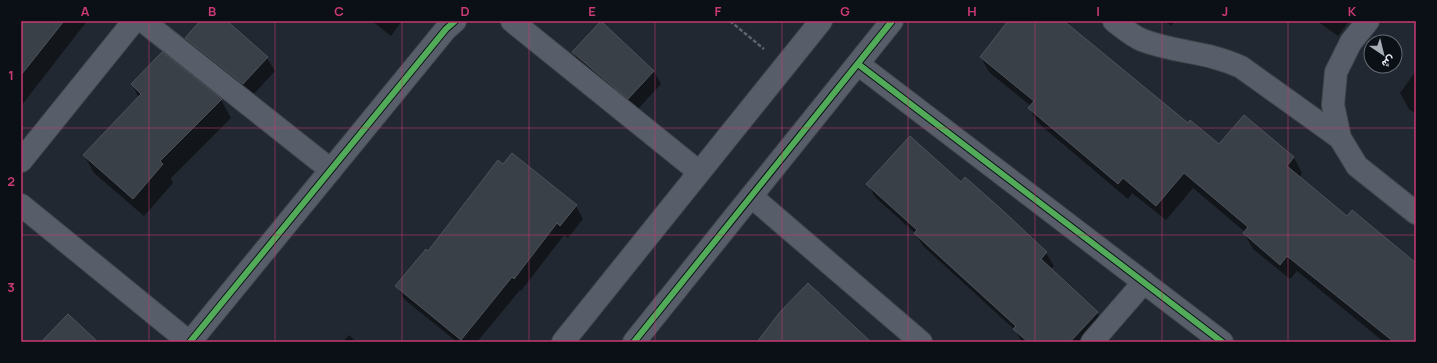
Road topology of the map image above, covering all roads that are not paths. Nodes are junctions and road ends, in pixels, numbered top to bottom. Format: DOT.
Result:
graph roads {
  1 [pos="134,21"];
  2 [pos="143,21"];
  3 [pos="455,21"];
  4 [pos="512,21"];
  5 [pos="821,21"];
  6 [pos="892,21"];
  7 [pos="1114,21"];
  8 [pos="1368,21"];
  9 [pos="858,64"];
  10 [pos="1340,138"];
  11 [pos="21,161"];
  12 [pos="331,170"];
  13 [pos="699,172"];
  14 [pos="752,197"];
  15 [pos="21,205"];
  16 [pos="1416,213"];
  17 [pos="1144,282"];
  18 [pos="190,342"];
  19 [pos="563,342"];
  20 [pos="634,342"];
  21 [pos="921,342"];
  22 [pos="1092,342"];
  23 [pos="1222,342"];
  1 -- 11 [label="street"];
  2 -- 12 [label="street"];
  3 -- 12 [label="street"];
  4 -- 13 [label="street"];
  5 -- 13 [label="street"];
  6 -- 9 [label="street"];
  7 -- 10 [label="street"];
  8 -- 10 [label="street"];
  9 -- 14 [label="street"];
  9 -- 17 [label="street"];
  10 -- 16 [label="street"];
  12 -- 18 [label="street"];
  13 -- 19 [label="street"];
  14 -- 20 [label="street"];
  14 -- 21 [label="street"];
  15 -- 18 [label="street"];
  17 -- 22 [label="street"];
  17 -- 23 [label="street"];
}
